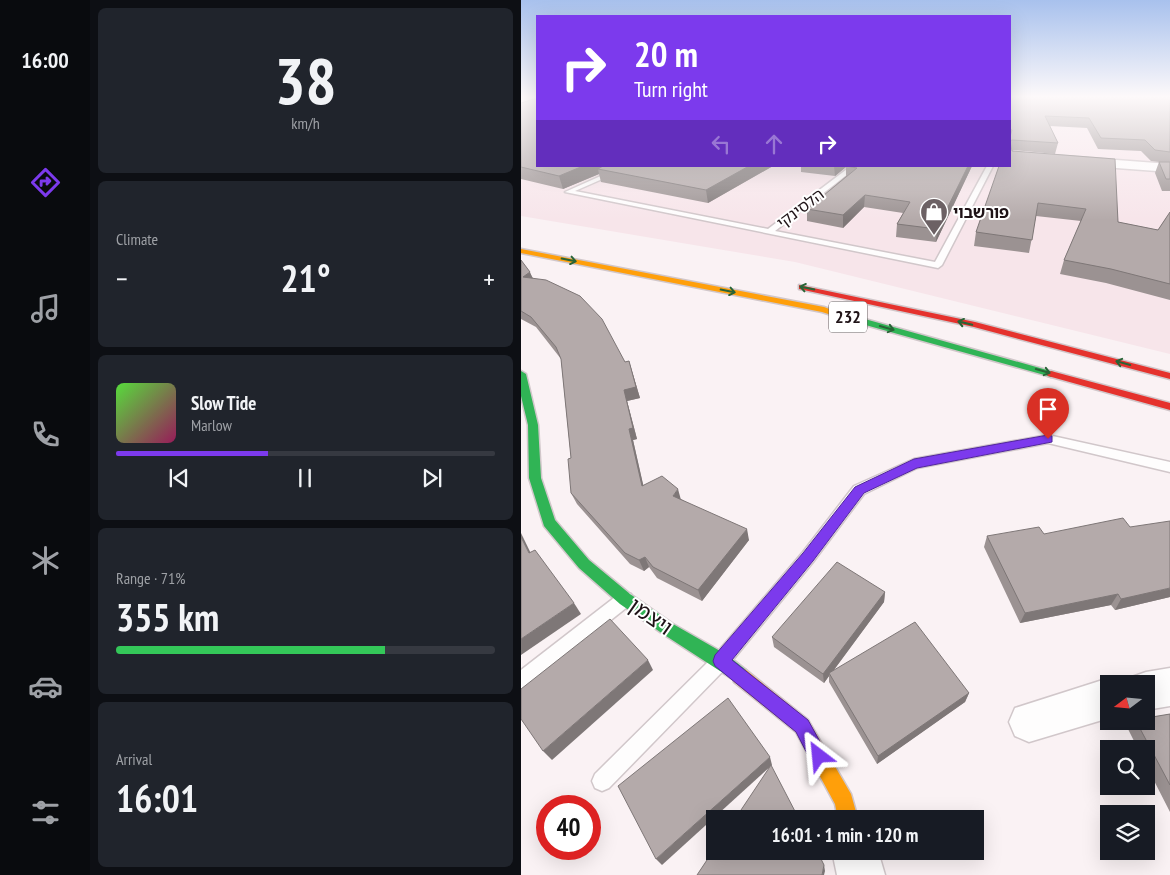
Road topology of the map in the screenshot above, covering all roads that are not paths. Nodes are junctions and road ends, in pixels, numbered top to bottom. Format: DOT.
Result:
graph roads {
  1 [pos="1011,156"];
  2 [pos="627,167"];
  3 [pos="854,167"];
  4 [pos="989,167"];
  5 [pos="1170,168"];
  6 [pos="769,231"];
  7 [pos="521,251"];
  8 [pos="788,284"];
  9 [pos="521,374"];
  10 [pos="1170,376"];
  11 [pos="1170,407"];
  12 [pos="527,427"];
  13 [pos="1170,467"];
  14 [pos="625,599"];
  15 [pos="721,661"];
  16 [pos="521,681"];
  17 [pos="1170,687"];
  18 [pos="1155,689"];
  19 [pos="1100,701"];
  20 [pos="1029,722"];
  21 [pos="602,781"];
  22 [pos="846,810"];
  23 [pos="857,860"];
  24 [pos="861,875"];
  1 -- 5 [label="street"];
  2 -- 6 [label="lane"];
  3 -- 6 [label="lane, הלסינקי"];
  4 -- 6 [label="lane"];
  7 -- 11 [label="main road, 232, one-way"];
  10 -- 8 [label="main road, 232, one-way"];
  9 -- 12 [label="main road, ויצמן"];
  12 -- 14 [label="main road, ויצמן"];
  13 -- 15 [label="lane"];
  14 -- 15 [label="main road, ויצמן"];
  14 -- 16 [label="lane"];
  15 -- 21 [label="lane"];
  15 -- 22 [label="main road, ויצמן"];
  17 -- 18 [label="street"];
  19 -- 20 [label="street"];
  23 -- 24 [label="street"];
}
